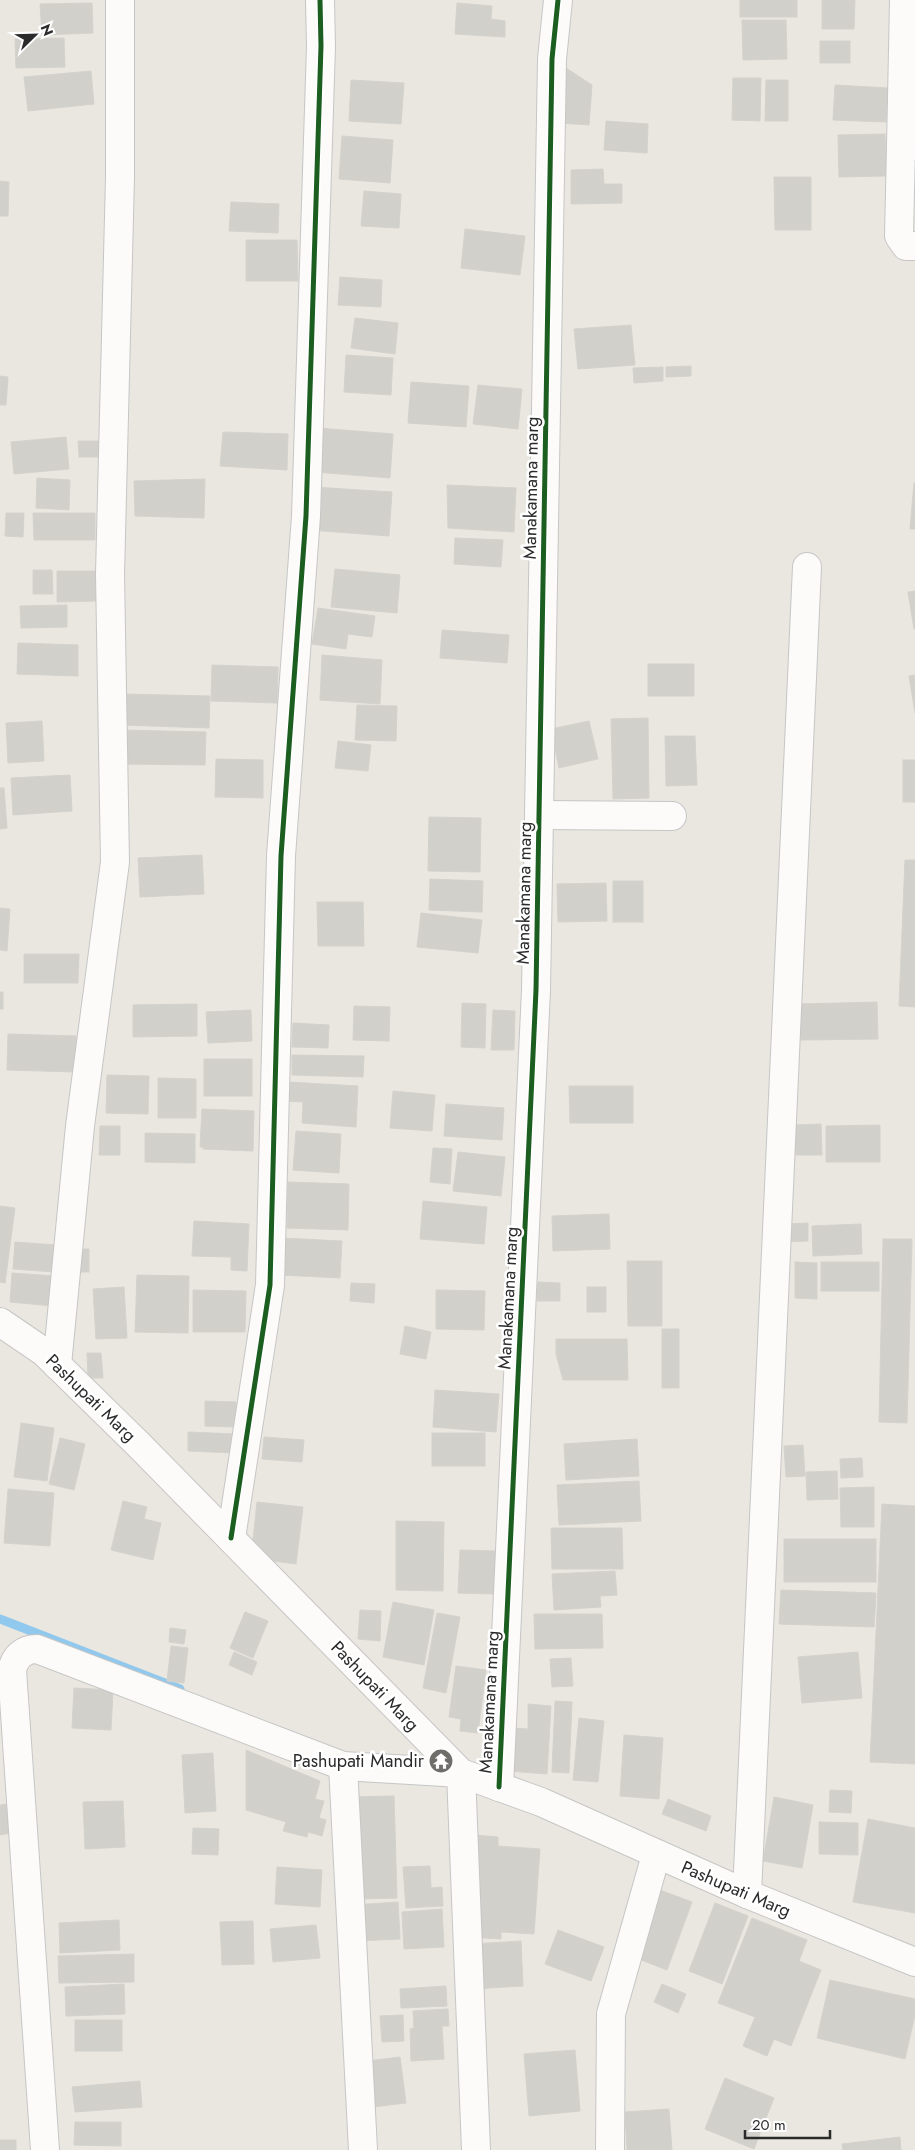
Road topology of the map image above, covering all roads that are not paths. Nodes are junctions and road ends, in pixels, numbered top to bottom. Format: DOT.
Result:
graph roads {
  1 [pos="120,0"];
  2 [pos="320,0"];
  3 [pos="558,0"];
  4 [pos="904,1"];
  5 [pos="908,146"];
  6 [pos="915,246"];
  7 [pos="807,567"];
  8 [pos="539,815"];
  9 [pos="672,816"];
  10 [pos="0,1322"];
  11 [pos="57,1365"];
  12 [pos="231,1538"];
  13 [pos="343,1766"];
  14 [pos="461,1773"];
  15 [pos="499,1787"];
  16 [pos="656,1855"];
  17 [pos="747,1894"];
  18 [pos="915,1962"];
  19 [pos="44,2150"];
  20 [pos="363,2150"];
  21 [pos="476,2150"];
  22 [pos="610,2150"];
  1 -- 11 [label="street"];
  2 -- 12 [label="street"];
  3 -- 8 [label="street, Manakamana marg"];
  4 -- 5 [label="street"];
  5 -- 6 [label="street"];
  7 -- 17 [label="street"];
  8 -- 9 [label="street"];
  8 -- 15 [label="street, Manakamana marg"];
  10 -- 11 [label="street, Pashupati Marg"];
  11 -- 12 [label="street, Pashupati Marg"];
  12 -- 14 [label="street, Pashupati Marg"];
  13 -- 14 [label="street"];
  13 -- 19 [label="street"];
  13 -- 20 [label="street"];
  14 -- 15 [label="street, Pashupati Marg"];
  14 -- 21 [label="street"];
  15 -- 16 [label="street, Pashupati Marg"];
  16 -- 17 [label="street, Pashupati Marg"];
  16 -- 22 [label="street"];
  17 -- 18 [label="street, Pashupati Marg"];
}
